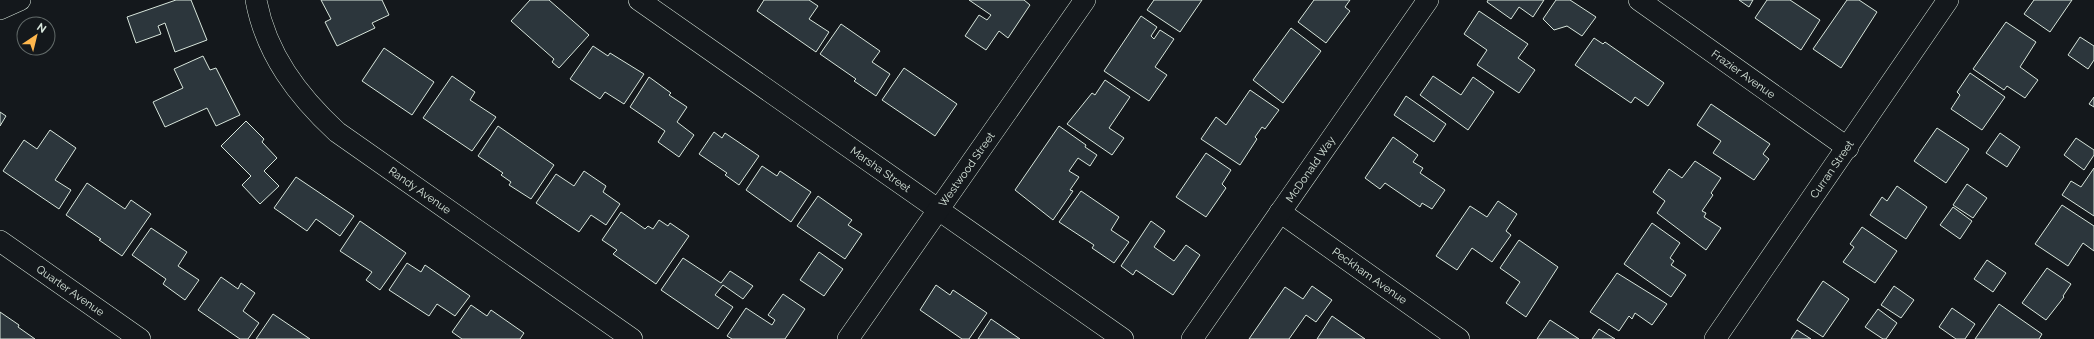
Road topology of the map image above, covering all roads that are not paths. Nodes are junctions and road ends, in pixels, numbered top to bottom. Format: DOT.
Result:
graph roads {
  1 [pos="20,0"];
  2 [pos="256,0"];
  3 [pos="639,0"];
  4 [pos="1085,0"];
  5 [pos="1428,0"];
  6 [pos="1639,0"];
  7 [pos="1948,0"];
  8 [pos="0,9"];
  9 [pos="1848,148"];
  10 [pos="938,210"];
  11 [pos="1280,212"];
  12 [pos="0,241"];
  13 [pos="140,339"];
  14 [pos="632,339"];
  15 [pos="848,339"];
  16 [pos="1123,339"];
  17 [pos="1192,339"];
  18 [pos="1459,339"];
  19 [pos="1715,339"];
  1 -- 8 [label="street"];
  2 -- 14 [label="street, Randy Avenue"];
  3 -- 10 [label="street, Marsha Street"];
  4 -- 10 [label="street, Westwood Street"];
  5 -- 11 [label="street, McDonald Way"];
  6 -- 9 [label="street, Frazier Avenue"];
  7 -- 9 [label="street, Curran Street"];
  9 -- 19 [label="street, Curran Street"];
  10 -- 15 [label="street, Westwood Street"];
  10 -- 16 [label="street, Marsha Street"];
  11 -- 17 [label="street, McDonald Way"];
  11 -- 18 [label="street, Peckham Avenue"];
  12 -- 13 [label="street, Quarter Avenue"];
}
